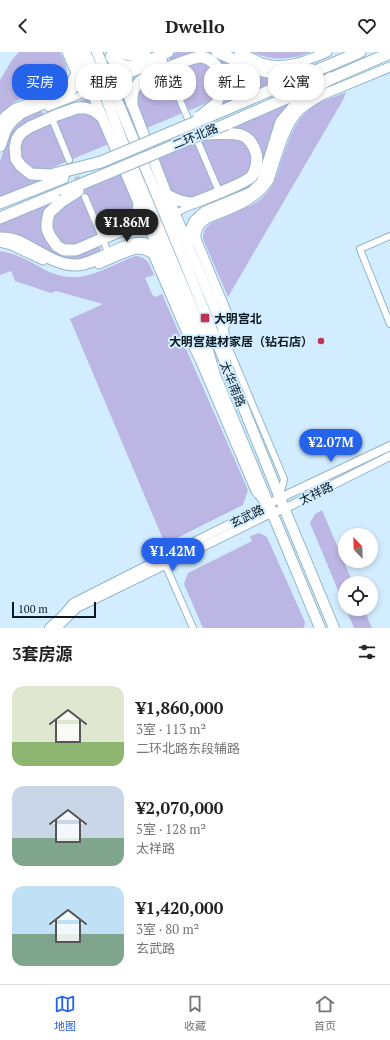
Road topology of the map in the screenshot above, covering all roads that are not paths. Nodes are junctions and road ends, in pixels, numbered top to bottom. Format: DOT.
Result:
graph roads {
  1 [pos="68,52"];
  2 [pos="76,52"];
  3 [pos="85,52"];
  4 [pos="97,52"];
  5 [pos="146,52"];
  6 [pos="217,52"];
  7 [pos="239,52"];
  8 [pos="328,52"];
  9 [pos="360,52"];
  10 [pos="390,53"];
  11 [pos="113,54"];
  12 [pos="165,59"];
  13 [pos="80,64"];
  14 [pos="390,66"];
  15 [pos="324,67"];
  16 [pos="268,72"];
  17 [pos="132,73"];
  18 [pos="330,78"];
  19 [pos="76,84"];
  20 [pos="268,89"];
  21 [pos="76,96"];
  22 [pos="95,100"];
  23 [pos="180,100"];
  24 [pos="132,104"];
  25 [pos="46,105"];
  26 [pos="220,107"];
  27 [pos="102,117"];
  28 [pos="53,121"];
  29 [pos="0,126"];
  30 [pos="228,129"];
  31 [pos="0,146"];
  32 [pos="69,160"];
  33 [pos="100,162"];
  34 [pos="219,192"];
  35 [pos="167,195"];
  36 [pos="63,196"];
  37 [pos="85,197"];
  38 [pos="223,201"];
  39 [pos="0,203"];
  40 [pos="139,205"];
  41 [pos="178,212"];
  42 [pos="0,218"];
  43 [pos="144,226"];
  44 [pos="101,236"];
  45 [pos="390,236"];
  46 [pos="0,238"];
  47 [pos="0,242"];
  48 [pos="188,243"];
  49 [pos="109,256"];
  50 [pos="163,260"];
  51 [pos="390,324"];
  52 [pos="223,331"];
  53 [pos="227,370"];
  54 [pos="216,375"];
  55 [pos="390,446"];
  56 [pos="390,456"];
  57 [pos="280,498"];
  58 [pos="270,509"];
  59 [pos="284,509"];
  60 [pos="163,561"];
  61 [pos="49,628"];
  62 [pos="57,628"];
  63 [pos="193,628"];
  64 [pos="320,628"];
  65 [pos="334,628"];
  1 -- 25 [label="main road"];
  2 -- 13 [label="main road"];
  3 -- 54 [label="main road, 太华南路"];
  4 -- 53 [label="main road, 太华南路"];
  5 -- 11 [label="main road"];
  6 -- 16 [label="highway"];
  7 -- 8 [label="main road"];
  9 -- 15 [label="highway, 二环北路"];
  10 -- 18 [label="highway, 二环北路"];
  11 -- 12 [label="highway"];
  11 -- 24 [label="main road"];
  12 -- 17 [label="street"];
  14 -- 52 [label="main road"];
  18 -- 30 [label="highway, 二环北路"];
  18 -- 48 [label="highway"];
  19 -- 31 [label="highway"];
  20 -- 26 [label="highway, 二环北路"];
  21 -- 25 [label="street"];
  22 -- 27 [label="main road"];
  23 -- 34 [label="street"];
  24 -- 26 [label="highway"];
  24 -- 35 [label="main road"];
  25 -- 29 [label="main road"];
  26 -- 33 [label="highway, 二环北路, bridge"];
  27 -- 33 [label="highway"];
  27 -- 40 [label="main road"];
  28 -- 32 [label="street"];
  30 -- 35 [label="highway"];
  30 -- 36 [label="highway, 二环北路, bridge"];
  33 -- 39 [label="highway, 二环北路"];
  34 -- 38 [label="street"];
  34 -- 41 [label="street"];
  35 -- 48 [label="main road"];
  36 -- 40 [label="highway"];
  36 -- 42 [label="highway, 二环北路"];
  37 -- 44 [label="street"];
  40 -- 50 [label="main road"];
  43 -- 49 [label="street"];
  45 -- 51 [label="street"];
  46 -- 50 [label="highway"];
  47 -- 49 [label="main road"];
  48 -- 52 [label="main road"];
  49 -- 58 [label="main road"];
  50 -- 54 [label="main road"];
  52 -- 53 [label="main road"];
  52 -- 57 [label="street"];
  53 -- 57 [label="main road, 太华南路"];
  54 -- 58 [label="main road, 太华南路"];
  55 -- 57 [label="street, 太祥路"];
  56 -- 59 [label="street, 太祥路"];
  57 -- 58 [label="street, 玄武路"];
  57 -- 59 [label="main road, 太华南路"];
  58 -- 59 [label="street, 玄武路"];
  58 -- 60 [label="street, 玄武路"];
  58 -- 64 [label="main road, 太华南路"];
  59 -- 65 [label="main road, 太华南路"];
  60 -- 61 [label="street, 玄武路"];
  60 -- 62 [label="street, 玄武路"];
  60 -- 63 [label="street"];
}
